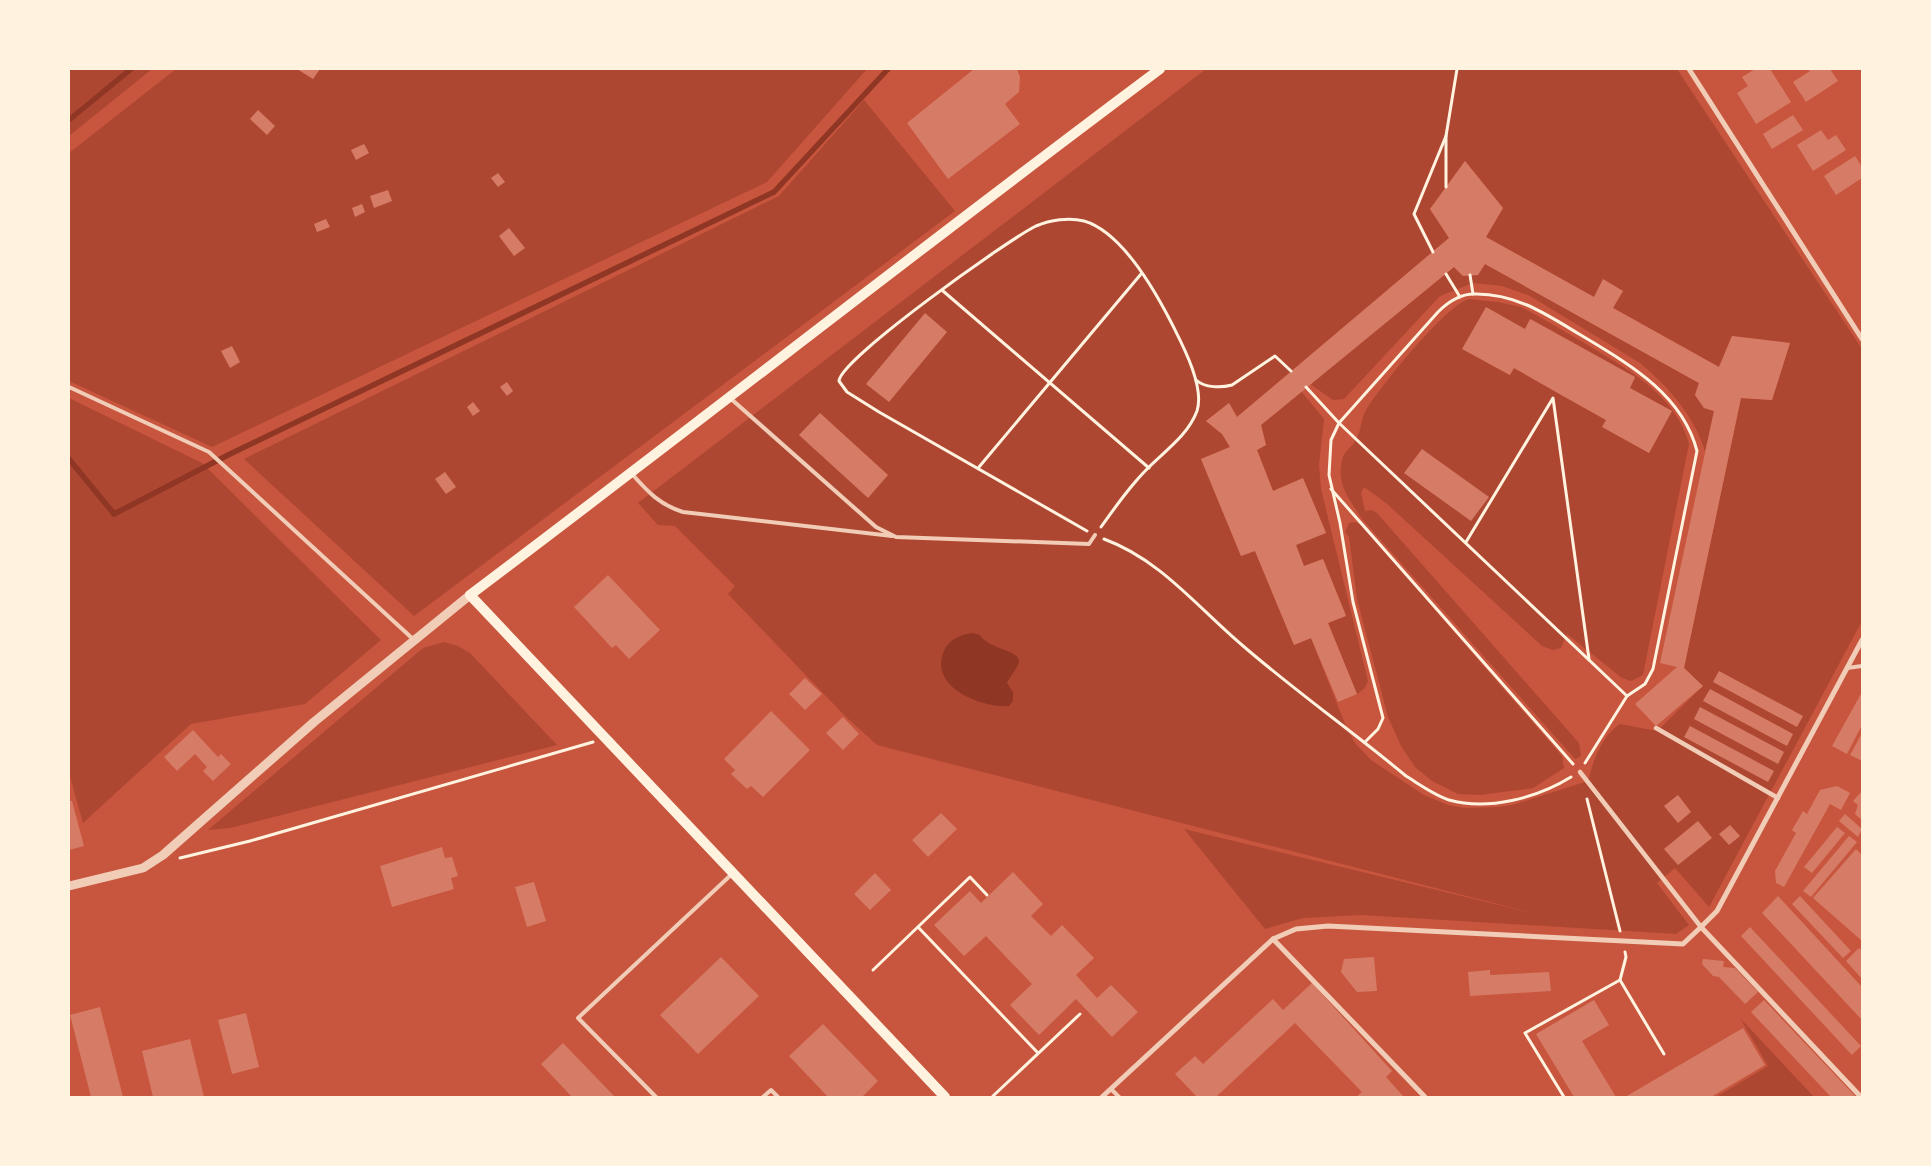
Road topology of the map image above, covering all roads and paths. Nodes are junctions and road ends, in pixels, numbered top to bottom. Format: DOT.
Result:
graph roads {
  1 [pos="1160,69"];
  2 [pos="1457,69"];
  3 [pos="1689,69"];
  4 [pos="1446,136"];
  5 [pos="1446,187"];
  6 [pos="1433,252"];
  7 [pos="1141,274"];
  8 [pos="1446,274"];
  9 [pos="1470,275"];
  10 [pos="943,291"];
  11 [pos="1473,294"];
  12 [pos="1460,297"];
  13 [pos="1862,339"];
  14 [pos="1291,371"];
  15 [pos="1195,378"];
  16 [pos="1050,383"];
  17 [pos="69,387"];
  18 [pos="1306,387"];
  19 [pos="730,398"];
  20 [pos="1339,423"];
  21 [pos="979,468"];
  22 [pos="1149,468"];
  23 [pos="632,473"];
  24 [pos="1331,488"];
  25 [pos="1095,535"];
  26 [pos="896,537"];
  27 [pos="1465,542"];
  28 [pos="470,595"];
  29 [pos="413,639"];
  30 [pos="1862,640"];
  31 [pos="1589,660"];
  32 [pos="1862,666"];
  33 [pos="1847,668"];
  34 [pos="1626,696"];
  35 [pos="1656,728"];
  36 [pos="606,739"];
  37 [pos="1365,742"];
  38 [pos="1580,772"];
  39 [pos="1778,798"];
  40 [pos="172,860"];
  41 [pos="733,873"];
  42 [pos="69,886"];
  43 [pos="988,895"];
  44 [pos="918,927"];
  45 [pos="1701,927"];
  46 [pos="1273,939"];
  47 [pos="1622,940"];
  48 [pos="873,970"];
  49 [pos="1620,980"];
  50 [pos="1080,1014"];
  51 [pos="1038,1054"];
  52 [pos="1664,1054"];
  53 [pos="1111,1089"];
  54 [pos="993,1096"];
  55 [pos="656,1097"];
  56 [pos="763,1097"];
  57 [pos="778,1097"];
  58 [pos="945,1097"];
  59 [pos="1102,1097"];
  60 [pos="1118,1097"];
  61 [pos="1425,1097"];
  62 [pos="1564,1097"];
  63 [pos="1861,1097"];
  1 -- 19 [label="main road"];
  2 -- 4 [label="path"];
  3 -- 13 [label="street"];
  4 -- 5 [label="path"];
  4 -- 6 [label="path"];
  7 -- 10 [label="path"];
  7 -- 15 [label="path"];
  7 -- 16 [label="path"];
  8 -- 12 [label="path"];
  9 -- 11 [label="path"];
  10 -- 16 [label="path"];
  10 -- 21 [label="path"];
  11 -- 12 [label="path"];
  11 -- 34 [label="path"];
  12 -- 20 [label="path"];
  14 -- 15 [label="path"];
  15 -- 22 [label="path"];
  16 -- 21 [label="path"];
  16 -- 22 [label="path"];
  17 -- 29 [label="lane"];
  18 -- 20 [label="path"];
  19 -- 23 [label="main road"];
  19 -- 26 [label="lane"];
  20 -- 24 [label="path"];
  20 -- 27 [label="path"];
  21 -- 25 [label="path"];
  22 -- 25 [label="path"];
  23 -- 26 [label="lane"];
  23 -- 28 [label="main road"];
  24 -- 37 [label="path"];
  24 -- 38 [label="path"];
  25 -- 26 [label="lane"];
  25 -- 37 [label="path"];
  27 -- 31 [label="path"];
  27 -- 31 [label="path"];
  28 -- 29 [label="street"];
  28 -- 36 [label="main road"];
  29 -- 42 [label="street"];
  30 -- 33 [label="street"];
  31 -- 34 [label="path"];
  32 -- 33 [label="lane"];
  33 -- 39 [label="street"];
  34 -- 38 [label="path"];
  35 -- 39 [label="street"];
  36 -- 40 [label="path"];
  36 -- 41 [label="main road"];
  37 -- 38 [label="path"];
  38 -- 45 [label="street"];
  38 -- 47 [label="path"];
  39 -- 45 [label="street"];
  41 -- 55 [label="lane"];
  41 -- 58 [label="main road"];
  43 -- 44 [label="path"];
  44 -- 48 [label="path"];
  44 -- 51 [label="path"];
  45 -- 47 [label="street"];
  45 -- 63 [label="street"];
  46 -- 47 [label="street"];
  46 -- 53 [label="street"];
  46 -- 61 [label="street"];
  47 -- 49 [label="path"];
  49 -- 52 [label="path"];
  49 -- 62 [label="path"];
  50 -- 51 [label="path"];
  51 -- 54 [label="path"];
  53 -- 59 [label="street"];
  53 -- 60 [label="lane"];
  56 -- 57 [label="lane"];
}
